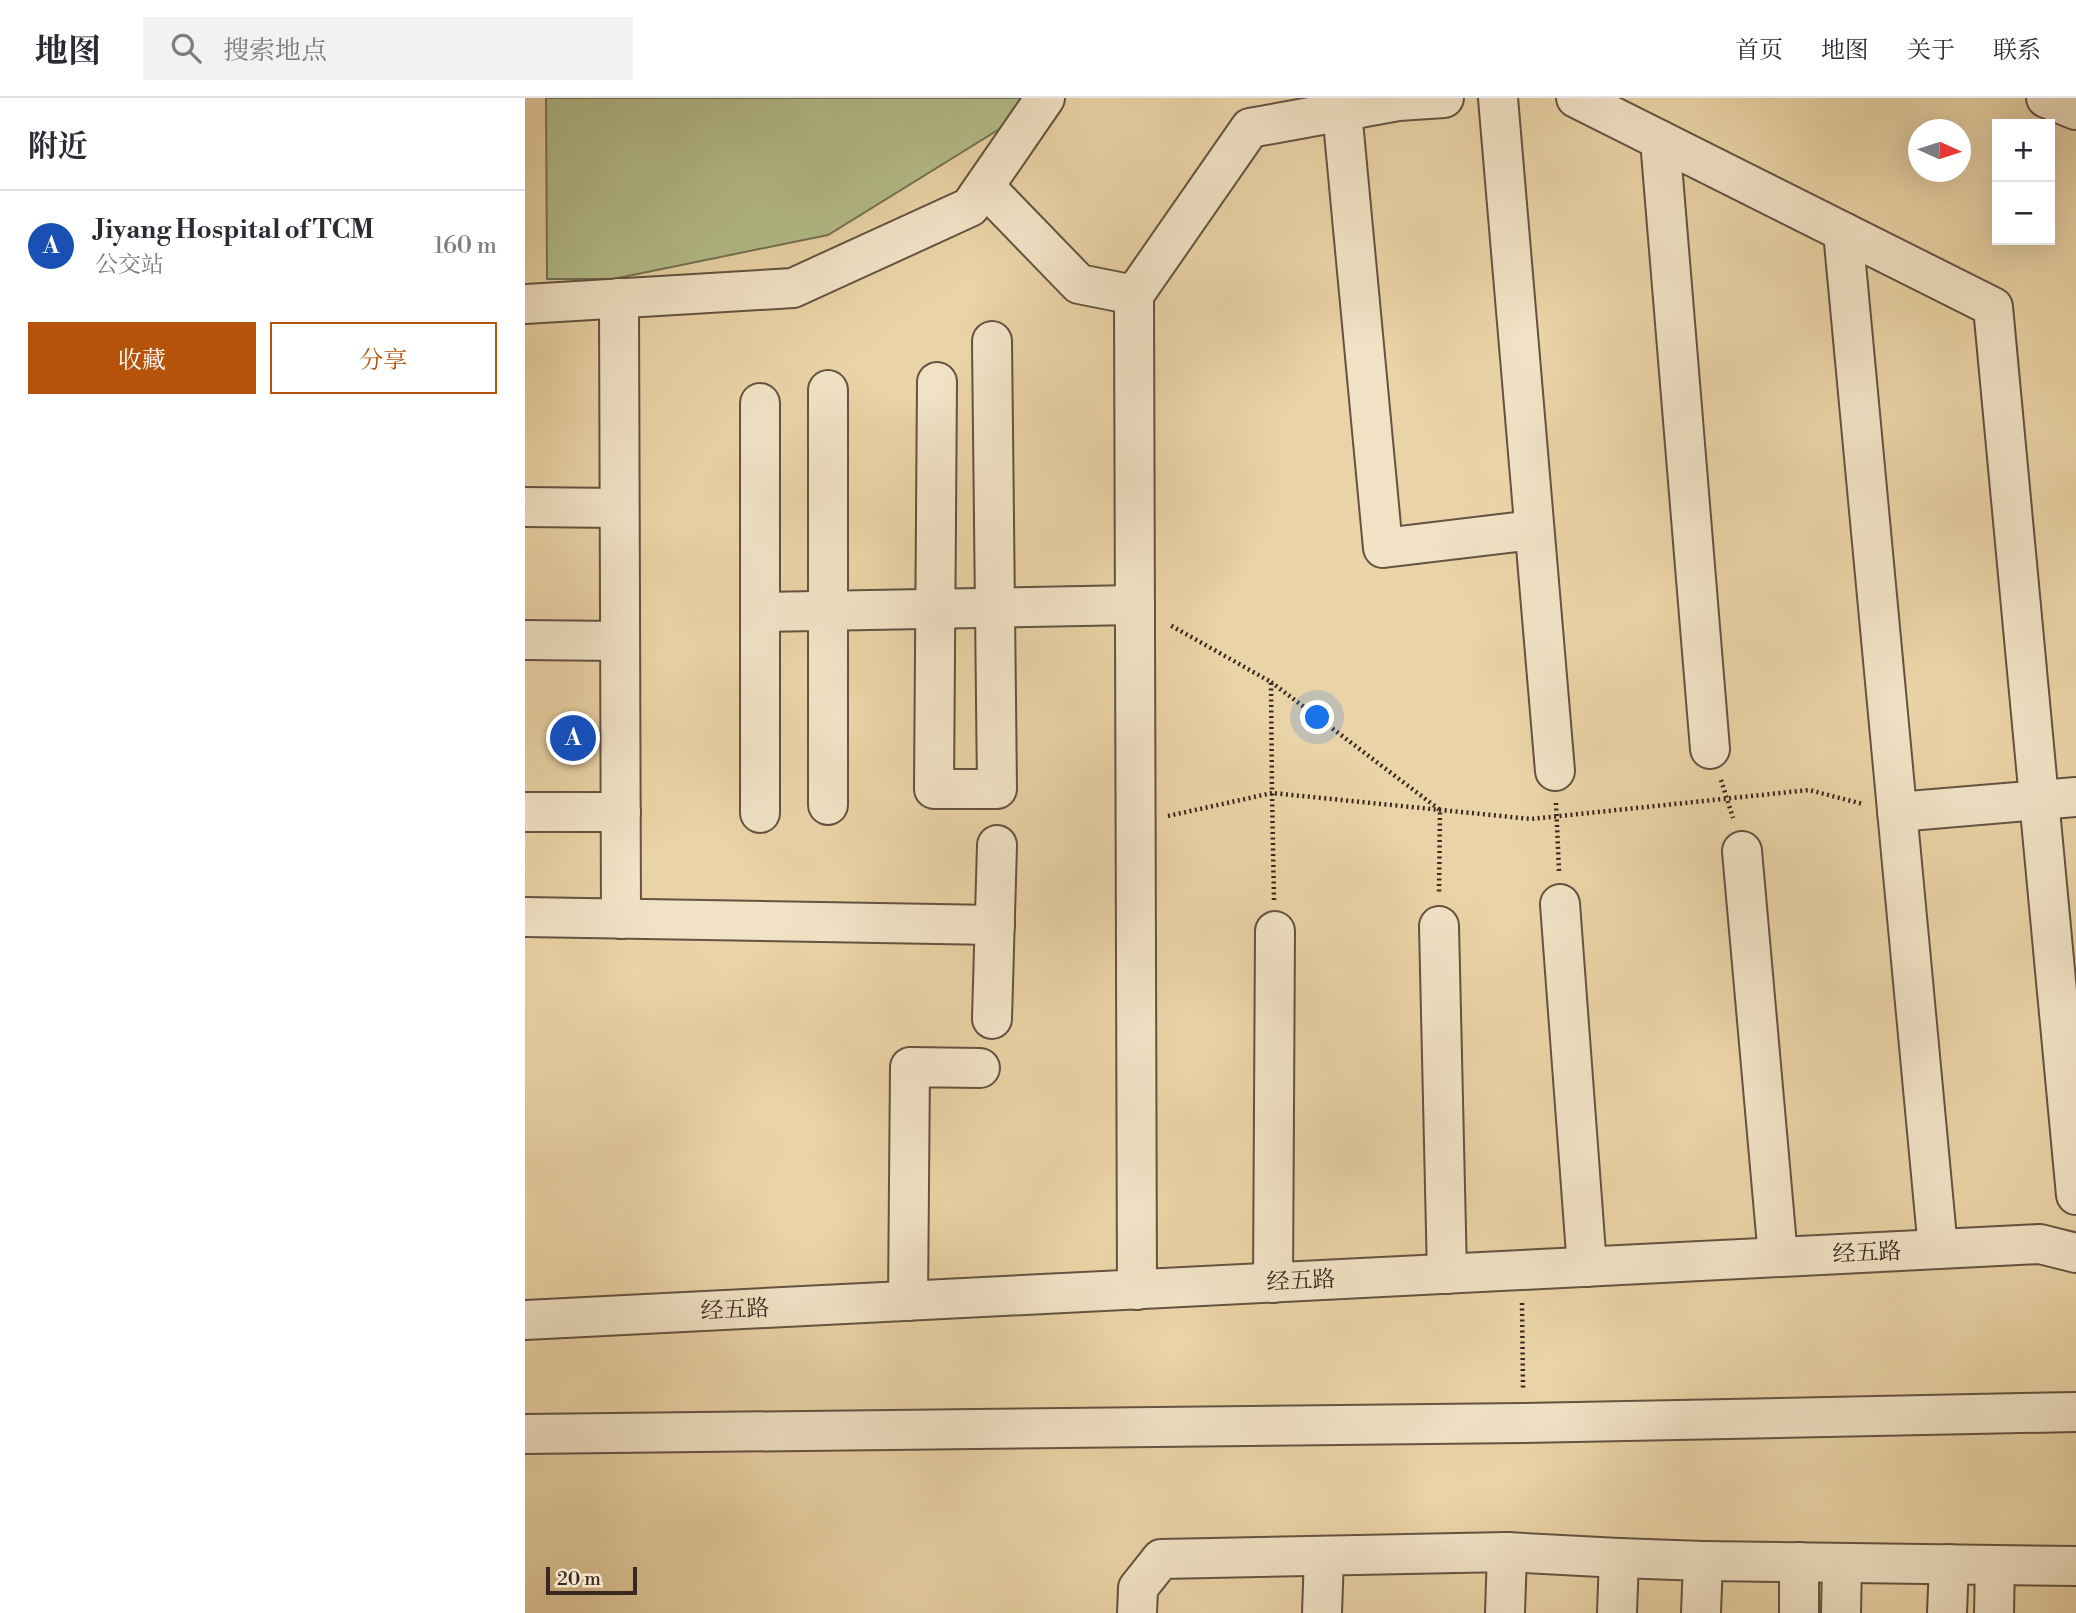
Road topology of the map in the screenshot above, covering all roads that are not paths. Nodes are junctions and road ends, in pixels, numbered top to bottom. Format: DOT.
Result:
graph roads {
  1 [pos="1045,98"];
  2 [pos="1444,98"];
  3 [pos="1498,98"];
  4 [pos="1577,98"];
  5 [pos="2046,98"];
  6 [pos="2076,110"];
  7 [pos="1342,111"];
  8 [pos="1660,140"];
  9 [pos="986,188"];
  10 [pos="1843,232"];
  11 [pos="1134,296"];
  12 [pos="619,298"];
  13 [pos="525,304"];
  14 [pos="992,341"];
  15 [pos="937,382"];
  16 [pos="828,390"];
  17 [pos="760,403"];
  18 [pos="525,507"];
  19 [pos="619,508"];
  20 [pos="1534,530"];
  21 [pos="1135,605"];
  22 [pos="995,608"];
  23 [pos="935,609"];
  24 [pos="830,611"];
  25 [pos="761,612"];
  26 [pos="525,640"];
  27 [pos="620,641"];
  28 [pos="1710,749"];
  29 [pos="1555,771"];
  30 [pos="2076,797"];
  31 [pos="2039,801"];
  32 [pos="828,805"];
  33 [pos="525,812"];
  34 [pos="1897,812"];
  35 [pos="621,813"];
  36 [pos="760,813"];
  37 [pos="997,845"];
  38 [pos="1742,851"];
  39 [pos="1560,904"];
  40 [pos="525,917"];
  41 [pos="621,919"];
  42 [pos="995,925"];
  43 [pos="1439,926"];
  44 [pos="1275,931"];
  45 [pos="992,1019"];
  46 [pos="980,1068"];
  47 [pos="2076,1195"];
  48 [pos="1938,1249"];
  49 [pos="2076,1253"];
  50 [pos="1779,1257"];
  51 [pos="1587,1267"];
  52 [pos="1447,1274"];
  53 [pos="1273,1283"];
  54 [pos="1137,1290"];
  55 [pos="908,1301"];
  56 [pos="525,1320"];
  57 [pos="2076,1412"];
  58 [pos="525,1434"];
  59 [pos="1507,1552"];
  60 [pos="1325,1556"];
  61 [pos="1619,1558"];
  62 [pos="1703,1561"];
  63 [pos="1799,1562"];
  64 [pos="1842,1563"];
  65 [pos="1949,1564"];
  66 [pos="1995,1564"];
  67 [pos="2076,1566"];
  68 [pos="1137,1613"];
  69 [pos="1322,1613"];
  70 [pos="1505,1613"];
  71 [pos="1617,1613"];
  72 [pos="1701,1613"];
  73 [pos="1799,1613"];
  74 [pos="1841,1613"];
  75 [pos="1947,1613"];
  76 [pos="1994,1613"];
  1 -- 9 [label="street"];
  2 -- 7 [label="street"];
  3 -- 20 [label="street"];
  4 -- 8 [label="street"];
  5 -- 6 [label="street"];
  7 -- 11 [label="street"];
  7 -- 20 [label="street"];
  8 -- 10 [label="street"];
  8 -- 28 [label="street"];
  9 -- 11 [label="street"];
  9 -- 12 [label="street"];
  10 -- 31 [label="street"];
  10 -- 34 [label="street"];
  11 -- 21 [label="street"];
  12 -- 13 [label="street"];
  12 -- 19 [label="street"];
  14 -- 22 [label="street"];
  15 -- 23 [label="street"];
  16 -- 24 [label="street"];
  17 -- 25 [label="street"];
  18 -- 19 [label="street"];
  19 -- 27 [label="street"];
  20 -- 29 [label="street"];
  21 -- 22 [label="street"];
  21 -- 54 [label="street"];
  22 -- 23 [label="street"];
  22 -- 23 [label="street"];
  23 -- 24 [label="street"];
  24 -- 25 [label="street"];
  24 -- 32 [label="street"];
  25 -- 36 [label="street"];
  26 -- 27 [label="street"];
  27 -- 35 [label="street"];
  30 -- 31 [label="street"];
  31 -- 34 [label="street"];
  31 -- 47 [label="street"];
  33 -- 35 [label="street"];
  34 -- 48 [label="street"];
  35 -- 41 [label="street"];
  37 -- 42 [label="street"];
  38 -- 50 [label="street"];
  39 -- 51 [label="street"];
  40 -- 41 [label="street"];
  41 -- 42 [label="street"];
  42 -- 45 [label="street"];
  43 -- 52 [label="street"];
  44 -- 53 [label="street"];
  46 -- 55 [label="street"];
  48 -- 49 [label="street, 经五路"];
  48 -- 50 [label="street, 经五路"];
  50 -- 51 [label="street, 经五路"];
  51 -- 52 [label="street, 经五路"];
  52 -- 53 [label="street, 经五路"];
  53 -- 54 [label="street, 经五路"];
  54 -- 55 [label="street, 经五路"];
  55 -- 56 [label="street, 经五路"];
  57 -- 58 [label="street"];
  59 -- 60 [label="street"];
  59 -- 61 [label="street"];
  59 -- 70 [label="street"];
  60 -- 68 [label="street"];
  60 -- 69 [label="street"];
  61 -- 62 [label="street"];
  61 -- 71 [label="street"];
  62 -- 63 [label="street"];
  62 -- 72 [label="street"];
  63 -- 64 [label="street"];
  63 -- 73 [label="street"];
  64 -- 65 [label="street"];
  64 -- 74 [label="street"];
  65 -- 66 [label="street"];
  65 -- 75 [label="street"];
  66 -- 67 [label="street"];
  66 -- 76 [label="street"];
}
